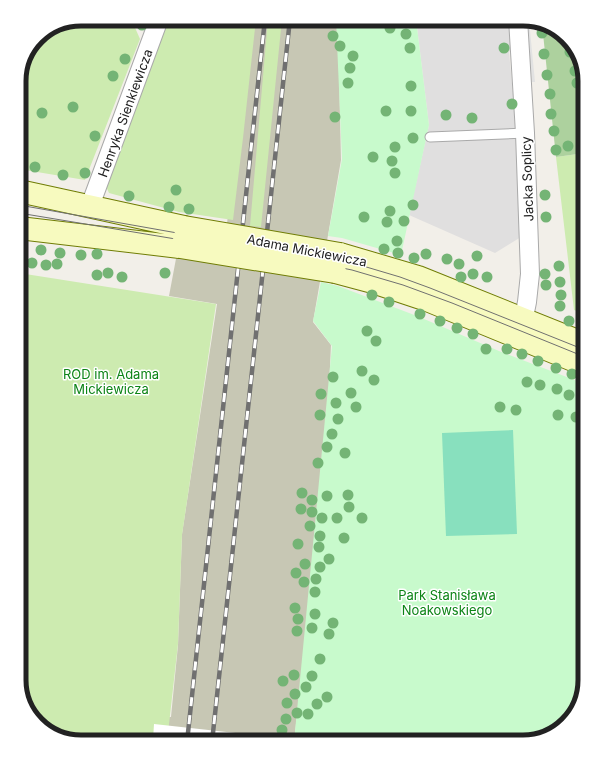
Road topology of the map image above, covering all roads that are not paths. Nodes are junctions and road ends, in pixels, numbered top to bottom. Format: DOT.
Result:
graph roads {
  1 [pos="156,26"];
  2 [pos="518,26"];
  3 [pos="525,133"];
  4 [pos="430,137"];
  5 [pos="26,192"];
  6 [pos="90,206"];
  7 [pos="26,228"];
  8 [pos="182,237"];
  9 [pos="518,328"];
  10 [pos="578,342"];
  11 [pos="578,361"];
  1 -- 6 [label="street, Henryka Sienkiewicza"];
  2 -- 3 [label="street, Jacka Soplicy"];
  3 -- 4 [label="lane"];
  3 -- 9 [label="street, Jacka Soplicy"];
  5 -- 6 [label="street, Adama Mickiewicza"];
  6 -- 8 [label="street, Adama Mickiewicza"];
  7 -- 8 [label="street, Adama Mickiewicza"];
  8 -- 9 [label="street, Adama Mickiewicza, bridge"];
  9 -- 10 [label="street, Adama Mickiewicza"];
  9 -- 11 [label="street, Adama Mickiewicza"];
}
